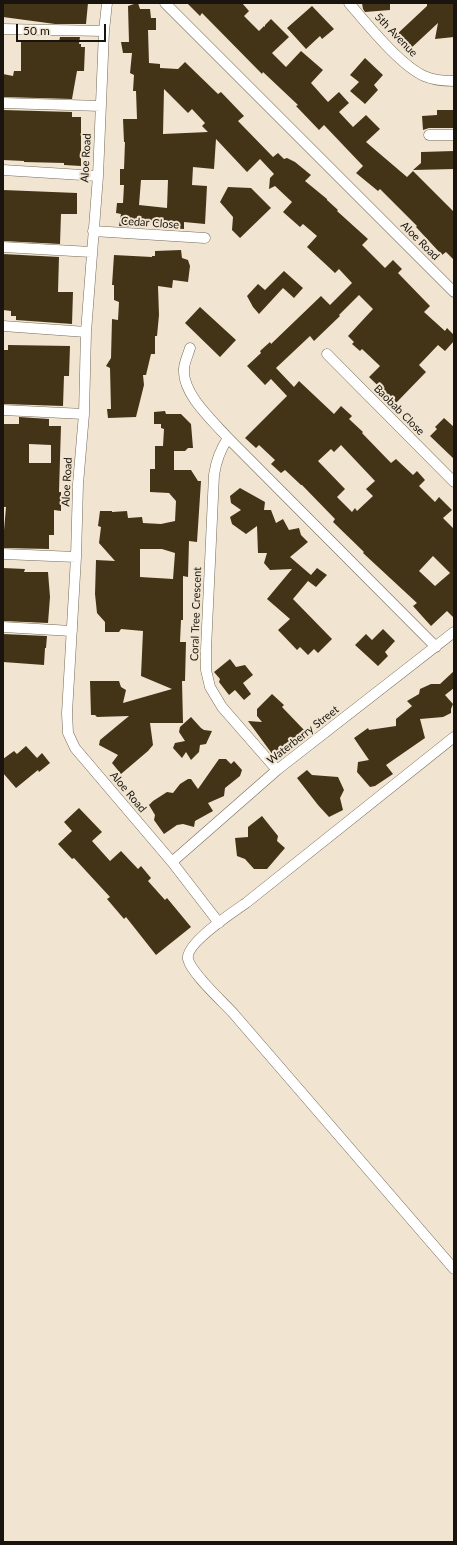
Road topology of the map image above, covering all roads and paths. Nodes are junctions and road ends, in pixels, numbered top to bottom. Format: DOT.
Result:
graph roads {
  1 [pos="107,3"];
  2 [pos="165,3"];
  3 [pos="349,3"];
  4 [pos="3,29"];
  5 [pos="104,30"];
  6 [pos="454,82"];
  7 [pos="3,103"];
  8 [pos="101,106"];
  9 [pos="429,135"];
  10 [pos="454,135"];
  11 [pos="3,170"];
  12 [pos="98,176"];
  13 [pos="93,231"];
  14 [pos="205,238"];
  15 [pos="3,247"];
  16 [pos="91,252"];
  17 [pos="454,292"];
  18 [pos="3,326"];
  19 [pos="86,332"];
  20 [pos="190,348"];
  21 [pos="328,354"];
  22 [pos="3,410"];
  23 [pos="84,414"];
  24 [pos="228,438"];
  25 [pos="454,482"];
  26 [pos="3,554"];
  27 [pos="76,557"];
  28 [pos="3,627"];
  29 [pos="72,631"];
  30 [pos="454,632"];
  31 [pos="436,647"];
  32 [pos="454,737"];
  33 [pos="277,770"];
  34 [pos="172,862"];
  35 [pos="219,923"];
  36 [pos="454,1269"];
  1 -- 5 [label="street, Aloe Road"];
  2 -- 17 [label="street, Aloe Road"];
  3 -- 6 [label="street, 5th Avenue"];
  4 -- 5 [label="street"];
  5 -- 8 [label="street, Aloe Road"];
  7 -- 8 [label="street"];
  8 -- 12 [label="street, Aloe Road"];
  9 -- 10 [label="street"];
  11 -- 12 [label="street"];
  12 -- 13 [label="street, Aloe Road"];
  13 -- 14 [label="street, Cedar Close"];
  13 -- 16 [label="street, Aloe Road"];
  15 -- 16 [label="street"];
  16 -- 19 [label="street, Aloe Road"];
  18 -- 19 [label="street"];
  19 -- 23 [label="street, Aloe Road"];
  20 -- 24 [label="street"];
  21 -- 25 [label="street, Baobab Close"];
  22 -- 23 [label="street"];
  23 -- 27 [label="street, Aloe Road"];
  24 -- 31 [label="street"];
  24 -- 33 [label="street, Coral Tree Crescent"];
  26 -- 27 [label="street"];
  27 -- 29 [label="street, Aloe Road"];
  28 -- 29 [label="street"];
  29 -- 34 [label="street, Aloe Road"];
  30 -- 31 [label="street, Waterberry Street"];
  31 -- 33 [label="street, Waterberry Street"];
  32 -- 35 [label="street"];
  33 -- 34 [label="street, Waterberry Street"];
  34 -- 35 [label="street, Aloe Road"];
  35 -- 36 [label="street"];
}
